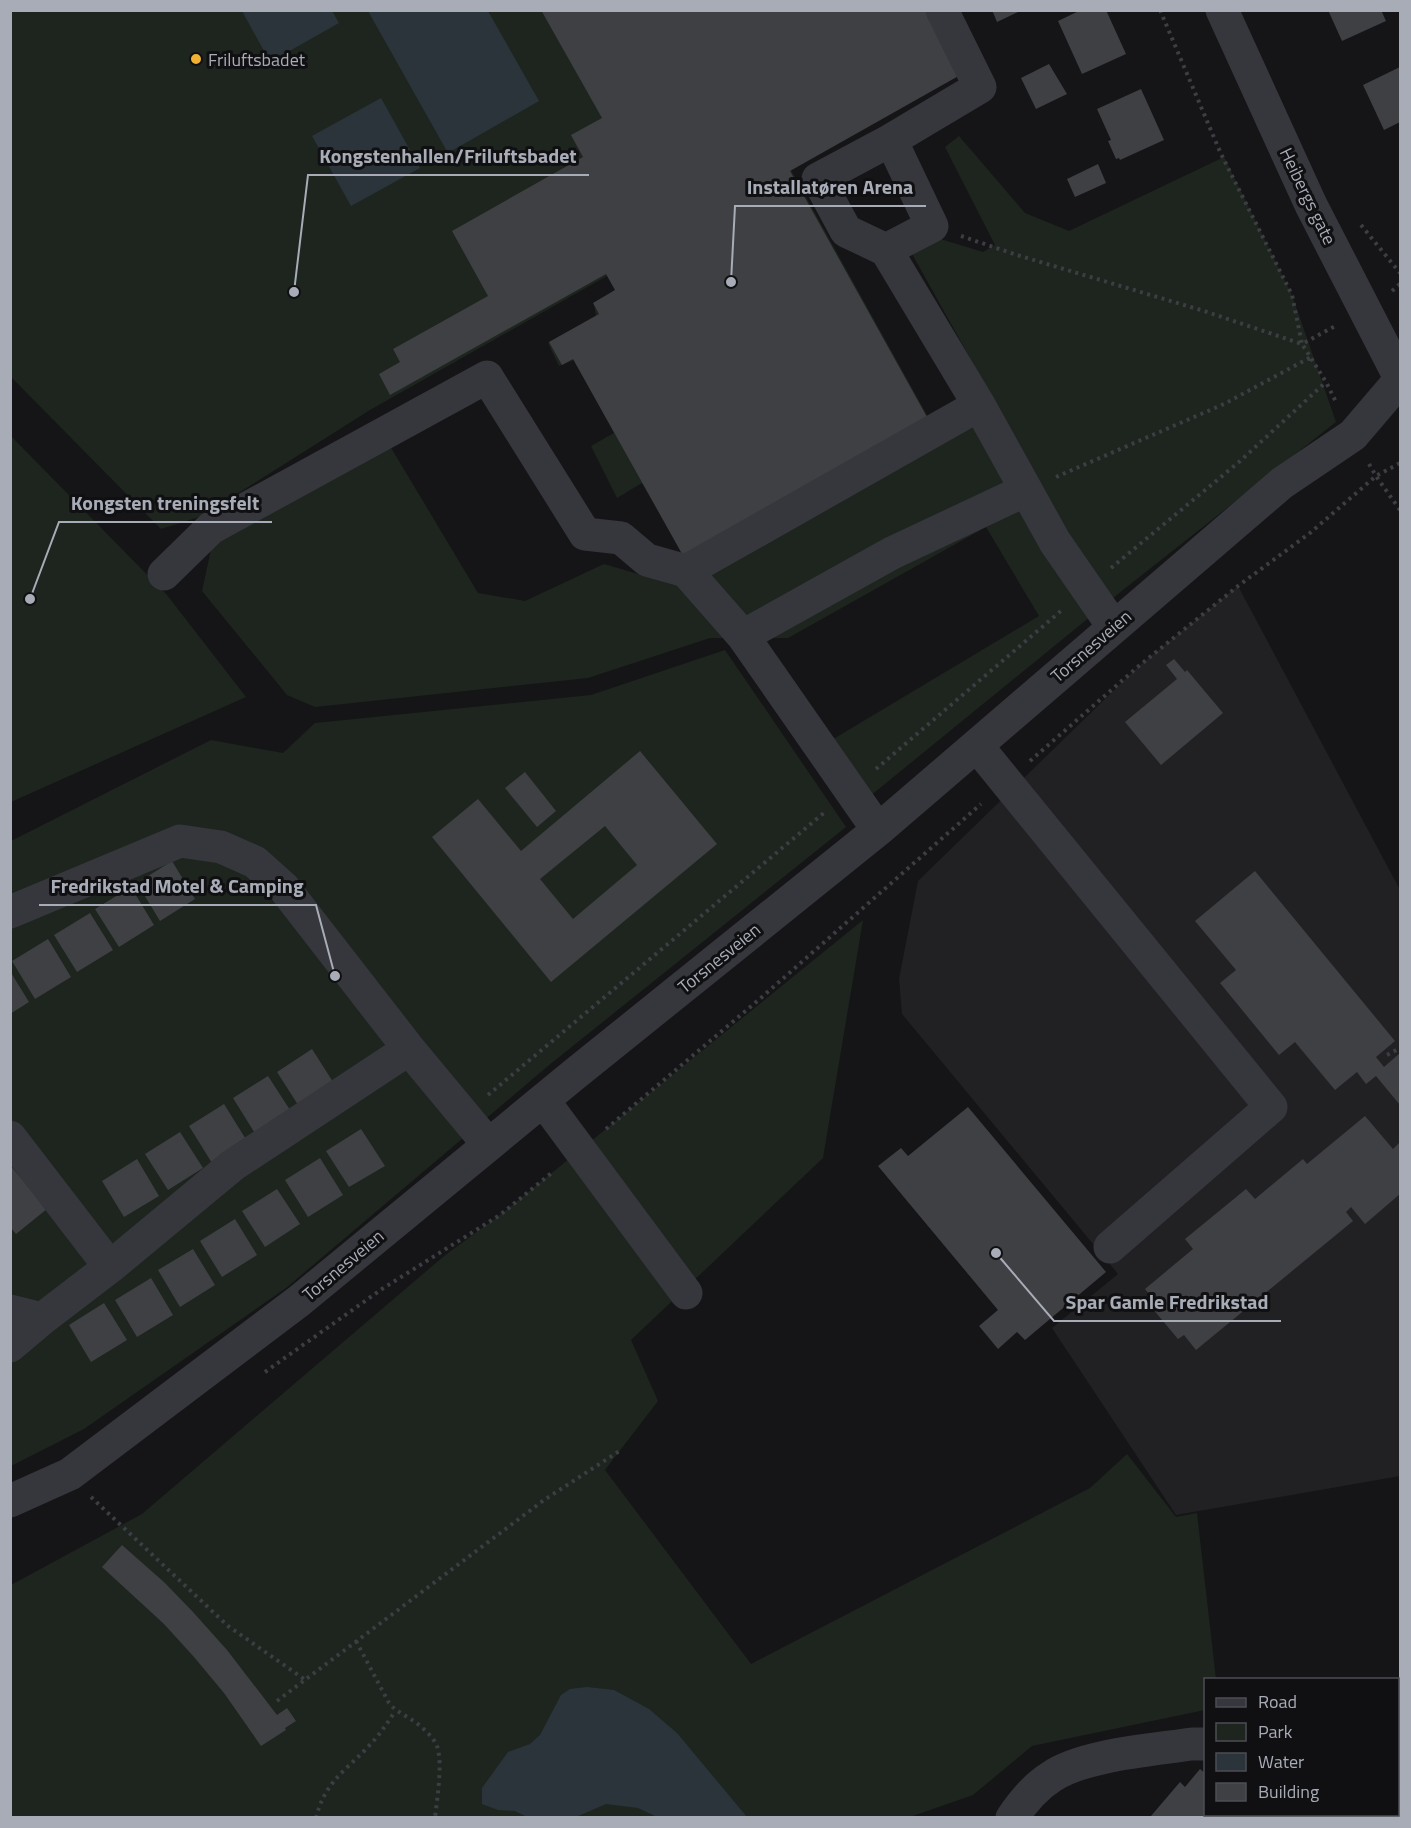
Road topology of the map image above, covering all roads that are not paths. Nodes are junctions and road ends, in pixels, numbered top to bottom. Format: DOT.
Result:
graph roads {
  1 [pos="942,10"];
  2 [pos="1222,10"];
  3 [pos="891,140"];
  4 [pos="885,250"];
  5 [pos="1401,379"];
  6 [pos="979,405"];
  7 [pos="1026,490"];
  8 [pos="686,571"];
  9 [pos="164,574"];
  10 [pos="1113,626"];
  11 [pos="742,636"];
  12 [pos="977,746"];
  13 [pos="878,830"];
  14 [pos="10,912"];
  15 [pos="409,1049"];
  16 [pos="543,1100"];
  17 [pos="10,1137"];
  18 [pos="488,1144"];
  19 [pos="1110,1247"];
  20 [pos="110,1267"];
  21 [pos="686,1293"];
  22 [pos="10,1311"];
  23 [pos="42,1319"];
  24 [pos="10,1346"];
  25 [pos="10,1502"];
  26 [pos="1204,1744"];
  27 [pos="1012,1818"];
  1 -- 3 [label="street"];
  2 -- 5 [label="street, Heibergs gate"];
  3 -- 4 [label="street"];
  3 -- 4 [label="street"];
  4 -- 6 [label="street"];
  5 -- 10 [label="street, Torsnesveien"];
  6 -- 7 [label="street"];
  6 -- 8 [label="street"];
  7 -- 10 [label="street"];
  7 -- 11 [label="street"];
  8 -- 9 [label="street"];
  8 -- 11 [label="street"];
  10 -- 12 [label="street, Torsnesveien"];
  11 -- 13 [label="street"];
  12 -- 13 [label="street, Torsnesveien"];
  12 -- 19 [label="street"];
  13 -- 16 [label="street, Torsnesveien"];
  14 -- 15 [label="street"];
  15 -- 18 [label="street"];
  15 -- 20 [label="street"];
  16 -- 18 [label="street, Torsnesveien"];
  16 -- 21 [label="street"];
  17 -- 20 [label="street"];
  18 -- 25 [label="street, Torsnesveien"];
  20 -- 23 [label="street"];
  22 -- 23 [label="street"];
  23 -- 24 [label="street"];
  26 -- 27 [label="street"];
}
